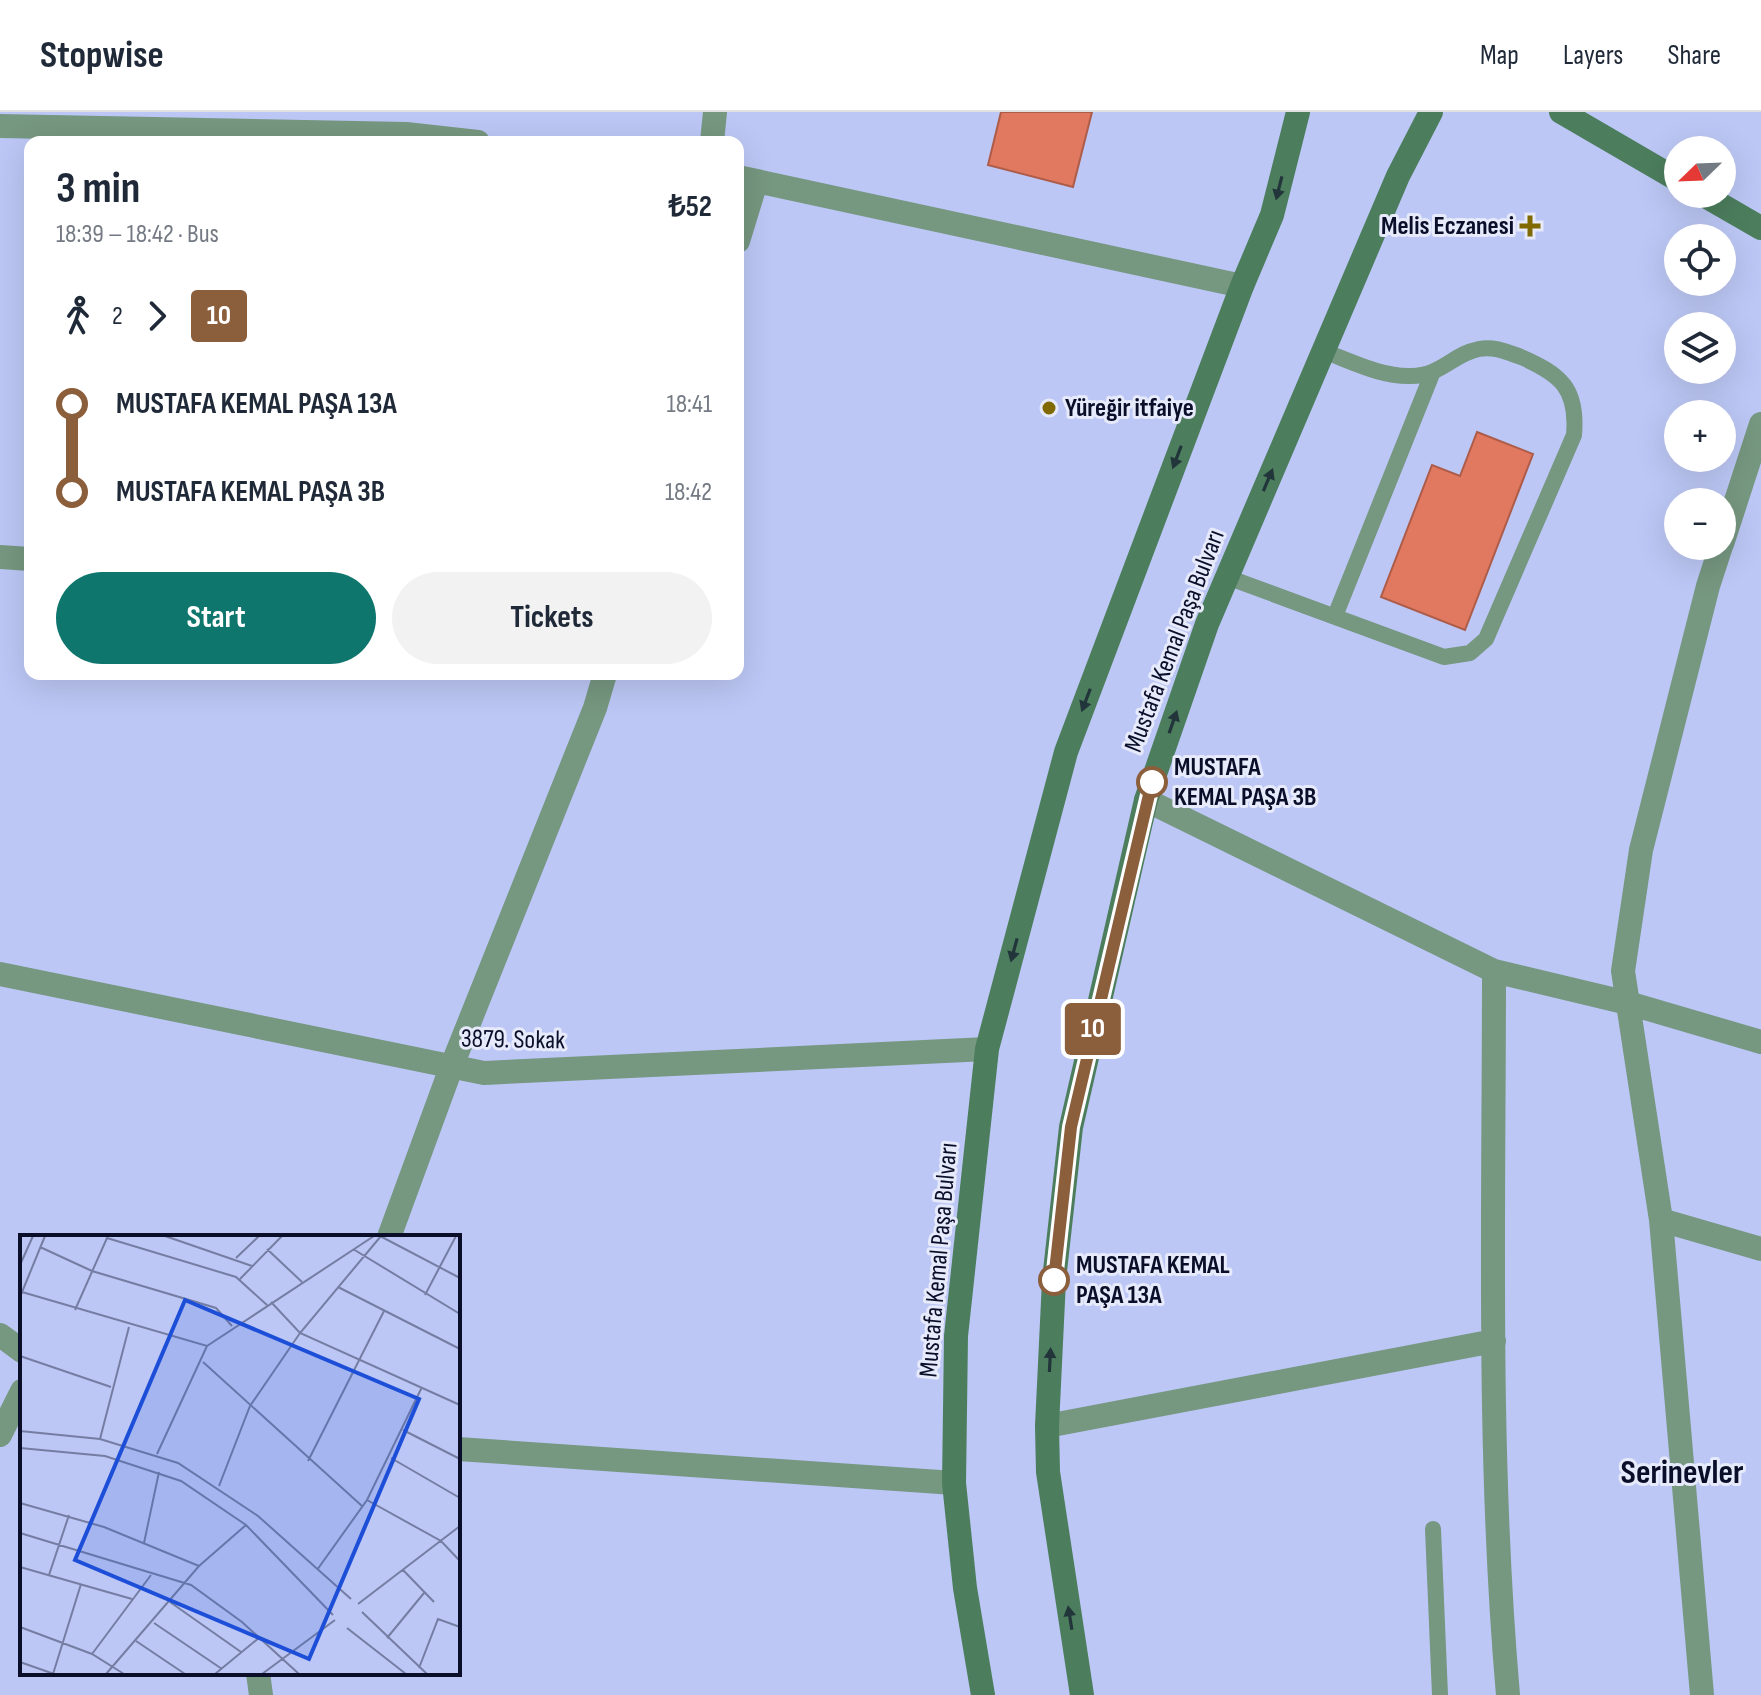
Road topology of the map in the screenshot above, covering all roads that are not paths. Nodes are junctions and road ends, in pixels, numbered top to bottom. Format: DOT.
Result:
graph roads {
  1 [pos="715,112"];
  2 [pos="1298,112"];
  3 [pos="1431,112"];
  4 [pos="1561,112"];
  5 [pos="218,121"];
  6 [pos="407,123"];
  7 [pos="0,126"];
  8 [pos="456,136"];
  9 [pos="713,136"];
  10 [pos="1664,172"];
  11 [pos="747,180"];
  12 [pos="744,200"];
  13 [pos="1726,208"];
  14 [pos="1761,228"];
  15 [pos="1242,286"];
  16 [pos="1323,351"];
  17 [pos="1432,374"];
  18 [pos="1761,424"];
  19 [pos="1757,451"];
  20 [pos="1736,507"];
  21 [pos="0,557"];
  22 [pos="24,559"];
  23 [pos="1717,560"];
  24 [pos="1227,577"];
  25 [pos="1335,616"];
  26 [pos="603,680"];
  27 [pos="1146,800"];
  28 [pos="1494,971"];
  29 [pos="0,974"];
  30 [pos="1628,1003"];
  31 [pos="1761,1042"];
  32 [pos="987,1049"];
  33 [pos="451,1068"];
  34 [pos="1661,1220"];
  35 [pos="390,1235"];
  36 [pos="1761,1249"];
  37 [pos="0,1335"];
  38 [pos="1494,1341"];
  39 [pos="20,1350"];
  40 [pos="20,1395"];
  41 [pos="1047,1426"];
  42 [pos="0,1435"];
  43 [pos="460,1449"];
  44 [pos="954,1483"];
  45 [pos="1433,1529"];
  46 [pos="258,1675"];
  47 [pos="261,1695"];
  48 [pos="983,1695"];
  49 [pos="1082,1695"];
  50 [pos="1440,1695"];
  51 [pos="1508,1695"];
  52 [pos="1702,1695"];
  1 -- 9 [label="street"];
  2 -- 15 [label="main road, Mustafa Kemal Paşa Bulvarı, one-way"];
  3 -- 16 [label="main road, Mustafa Kemal Paşa Bulvarı"];
  4 -- 10 [label="main road"];
  5 -- 6 [label="street"];
  5 -- 7 [label="street"];
  6 -- 8 [label="street"];
  11 -- 12 [label="street"];
  11 -- 15 [label="street"];
  13 -- 14 [label="main road"];
  15 -- 32 [label="main road, Mustafa Kemal Paşa Bulvarı, one-way"];
  16 -- 17 [label="lane"];
  24 -- 16 [label="main road, Mustafa Kemal Paşa Bulvarı, one-way"];
  17 -- 25 [label="lane"];
  17 -- 25 [label="lane"];
  18 -- 19 [label="street"];
  19 -- 20 [label="street"];
  21 -- 22 [label="street"];
  23 -- 30 [label="street"];
  24 -- 25 [label="lane"];
  27 -- 24 [label="main road, Mustafa Kemal Paşa Bulvarı, one-way"];
  26 -- 33 [label="street"];
  27 -- 28 [label="street"];
  41 -- 27 [label="main road, Mustafa Kemal Paşa Bulvarı, one-way"];
  28 -- 30 [label="street"];
  28 -- 38 [label="street"];
  29 -- 33 [label="street, 3879. Sokak"];
  30 -- 31 [label="street"];
  30 -- 34 [label="street"];
  32 -- 33 [label="street, 3879. Sokak"];
  32 -- 44 [label="main road, Mustafa Kemal Paşa Bulvarı"];
  33 -- 35 [label="street"];
  34 -- 36 [label="street"];
  34 -- 52 [label="street"];
  37 -- 39 [label="street"];
  38 -- 41 [label="street"];
  38 -- 51 [label="street"];
  40 -- 42 [label="street"];
  49 -- 41 [label="main road, Mustafa Kemal Paşa Bulvarı, one-way"];
  43 -- 44 [label="street"];
  44 -- 48 [label="main road, Mustafa Kemal Paşa Bulvarı"];
  45 -- 50 [label="lane"];
  46 -- 47 [label="street"];
}
